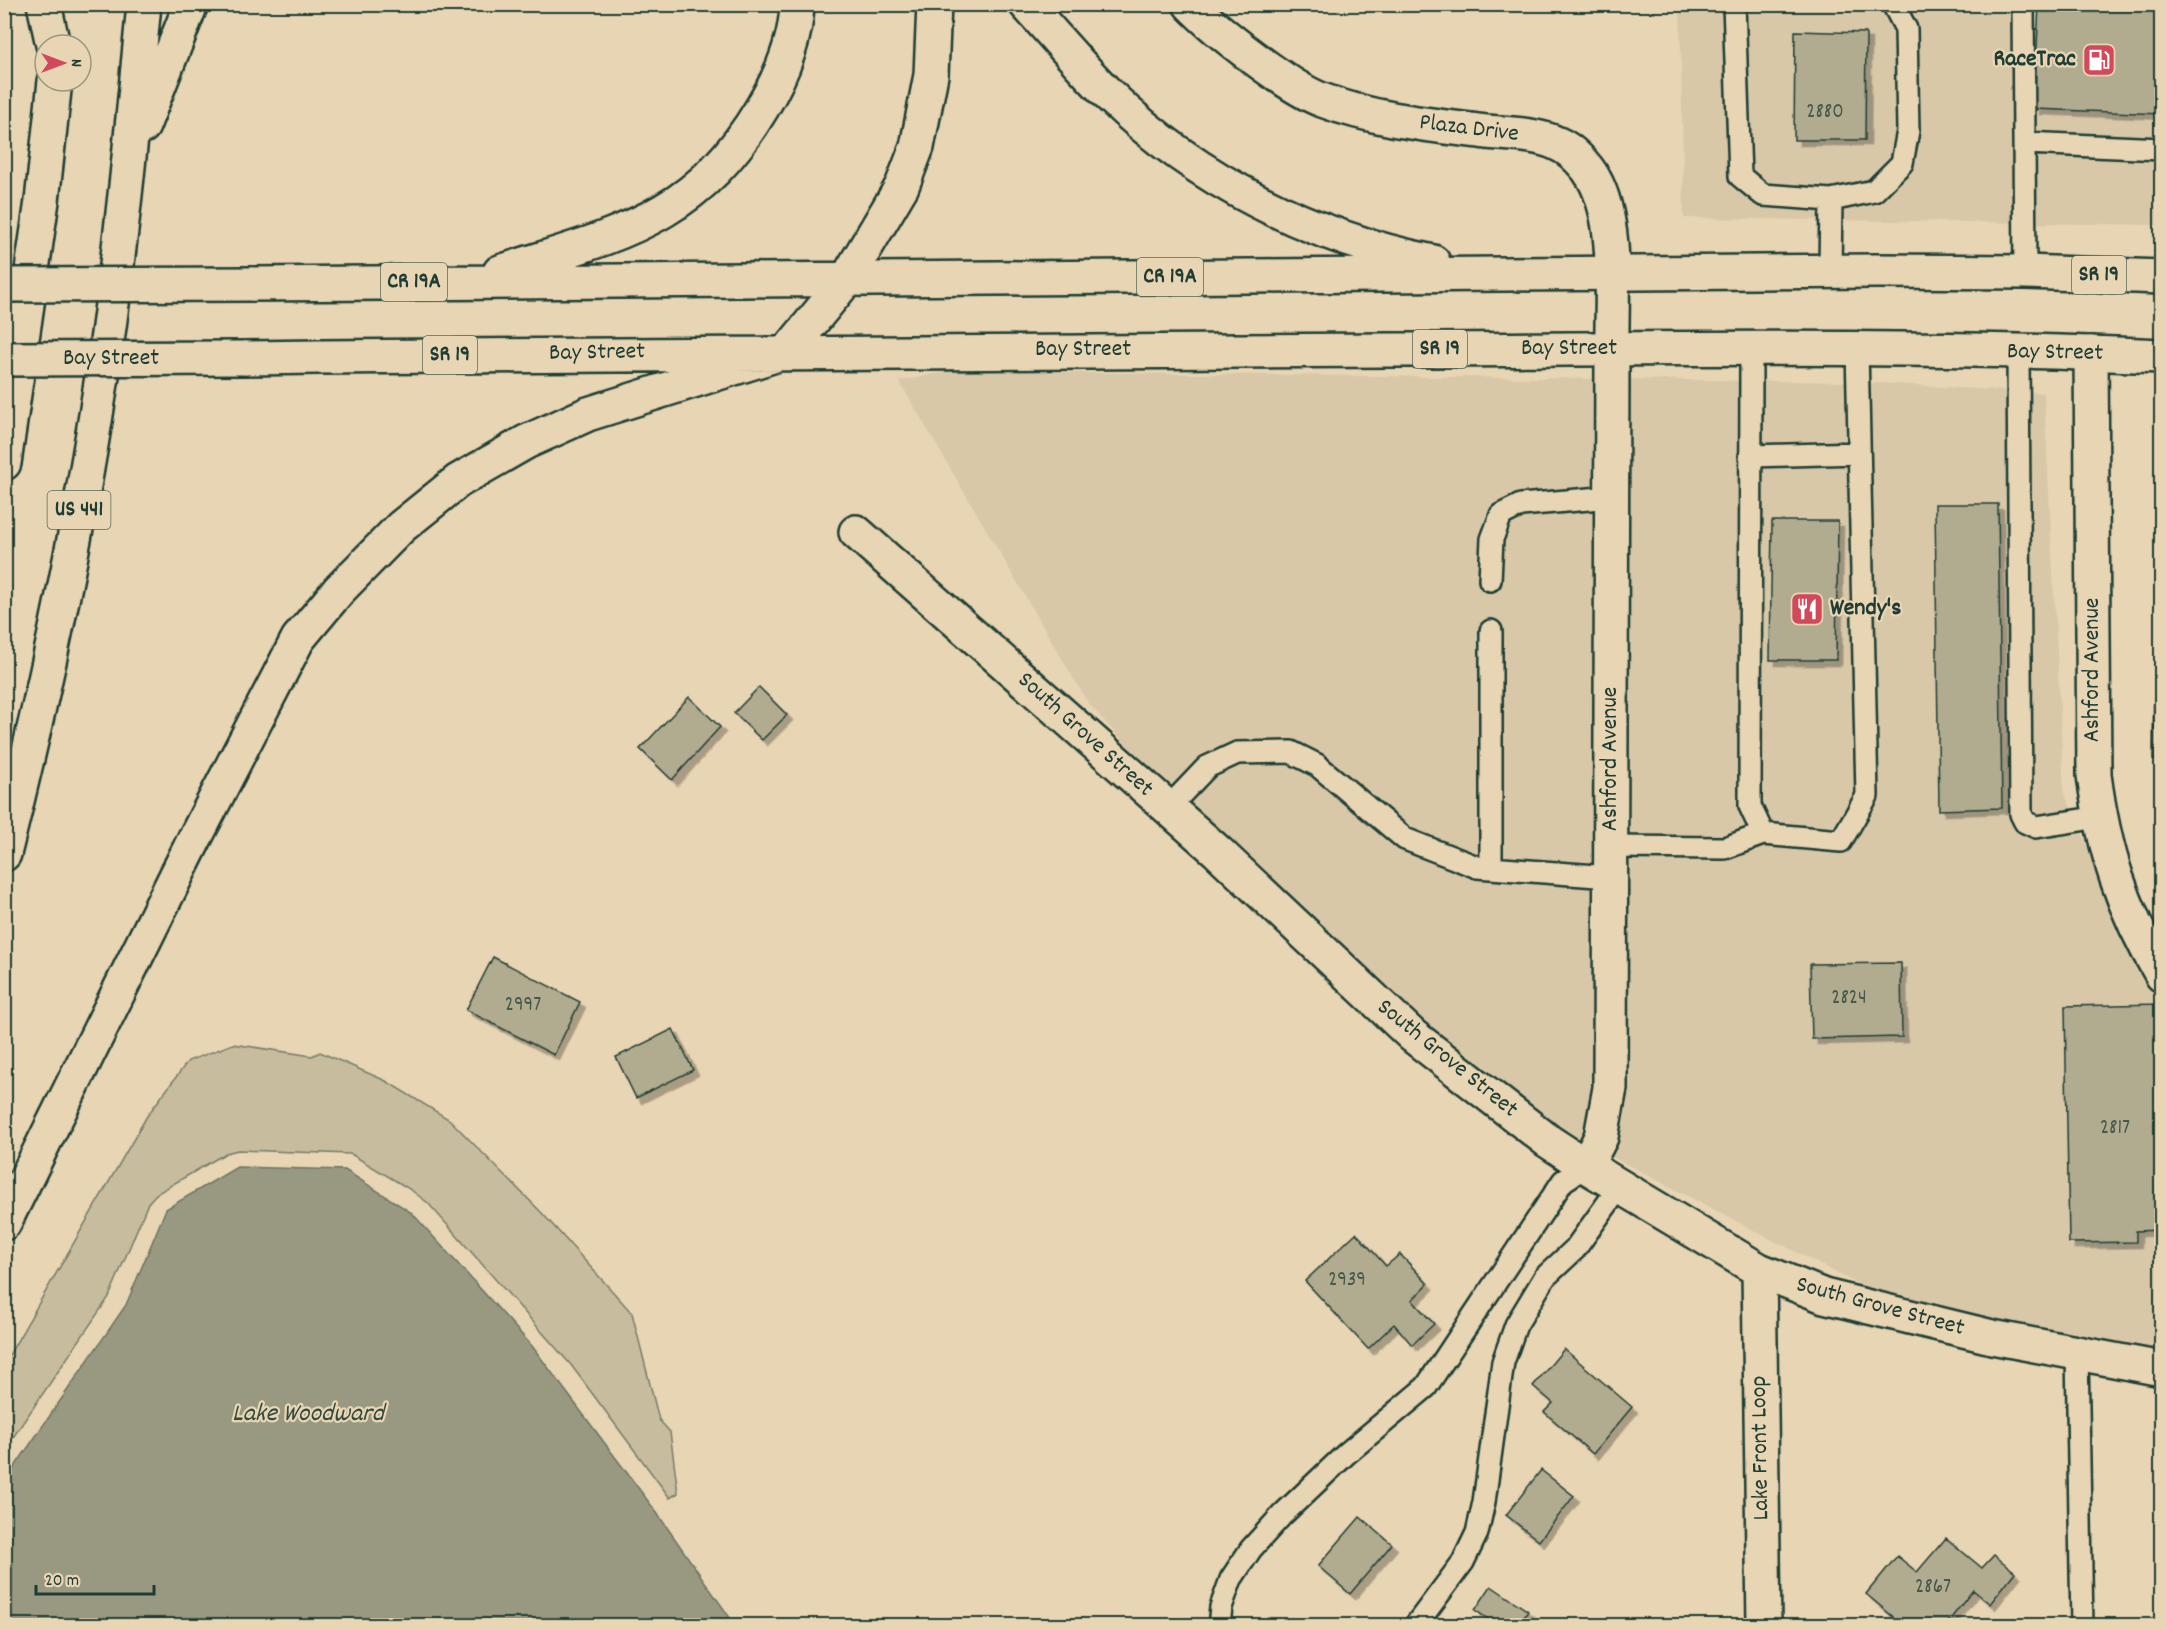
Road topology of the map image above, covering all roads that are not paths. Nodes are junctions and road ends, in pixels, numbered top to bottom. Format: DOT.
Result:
graph roads {
  1 [pos="44,4"];
  2 [pos="62,4"];
  3 [pos="144,4"];
  4 [pos="191,4"];
  5 [pos="797,4"];
  6 [pos="934,4"];
  7 [pos="1026,4"];
  8 [pos="1190,4"];
  9 [pos="1734,4"];
  10 [pos="1893,4"];
  11 [pos="2024,4"];
  12 [pos="50,33"];
  13 [pos="59,33"];
  14 [pos="54,93"];
  15 [pos="2024,143"];
  16 [pos="2162,149"];
  17 [pos="129,161"];
  18 [pos="1831,200"];
  19 [pos="1830,272"];
  20 [pos="2025,272"];
  21 [pos="1610,274"];
  22 [pos="1494,275"];
  23 [pos="2162,278"];
  24 [pos="847,279"];
  25 [pos="471,281"];
  26 [pos="4,285"];
  27 [pos="1612,349"];
  28 [pos="1751,350"];
  29 [pos="1857,350"];
  30 [pos="788,351"];
  31 [pos="2018,352"];
  32 [pos="2091,353"];
  33 [pos="2162,356"];
  34 [pos="4,359"];
  35 [pos="1859,453"];
  36 [pos="1750,456"];
  37 [pos="4,463"];
  38 [pos="1612,497"];
  39 [pos="856,532"];
  40 [pos="1490,580"];
  41 [pos="1491,631"];
  42 [pos="1168,808"];
  43 [pos="2100,817"];
  44 [pos="1763,834"];
  45 [pos="4,854"];
  46 [pos="1610,862"];
  47 [pos="1491,868"];
  48 [pos="2162,975"];
  49 [pos="1586,1166"];
  50 [pos="1620,1186"];
  51 [pos="4,1223"];
  52 [pos="1759,1270"];
  53 [pos="2077,1353"];
  54 [pos="2162,1369"];
  55 [pos="1219,1626"];
  56 [pos="1415,1626"];
  57 [pos="1764,1626"];
  58 [pos="2082,1626"];
  1 -- 12 [label="main road"];
  2 -- 13 [label="main road"];
  3 -- 17 [label="main road, US 441"];
  4 -- 17 [label="main road"];
  5 -- 25 [label="main road"];
  6 -- 24 [label="main road"];
  7 -- 22 [label="main road, SR 19"];
  8 -- 21 [label="main road, Plaza Drive"];
  9 -- 18 [label="lane"];
  10 -- 18 [label="lane"];
  11 -- 15 [label="lane"];
  14 -- 37 [label="main road"];
  15 -- 16 [label="lane"];
  15 -- 20 [label="lane"];
  17 -- 45 [label="main road, US 441"];
  18 -- 19 [label="lane"];
  19 -- 20 [label="main road, SR 19"];
  19 -- 21 [label="main road, SR 19"];
  20 -- 23 [label="main road, SR 19"];
  21 -- 22 [label="main road, SR 19"];
  21 -- 27 [label="main road, Plaza Drive"];
  22 -- 24 [label="main road, CR 19A"];
  24 -- 25 [label="main road, CR 19A"];
  24 -- 30 [label="main road"];
  25 -- 26 [label="main road, CR 19A, bridge"];
  27 -- 28 [label="main road, Bay Street / SR 19"];
  27 -- 30 [label="main road, Bay Street / SR 19"];
  27 -- 38 [label="main road, Ashford Avenue"];
  28 -- 29 [label="main road, Bay Street / SR 19"];
  28 -- 36 [label="lane"];
  29 -- 31 [label="main road, Bay Street / SR 19"];
  29 -- 35 [label="lane"];
  30 -- 34 [label="main road, Bay Street / SR 19, bridge"];
  30 -- 51 [label="main road"];
  31 -- 32 [label="main road, Bay Street / SR 19"];
  31 -- 43 [label="lane"];
  32 -- 33 [label="main road, Bay Street / SR 19"];
  32 -- 43 [label="main road, Ashford Avenue"];
  35 -- 36 [label="lane"];
  35 -- 44 [label="lane"];
  36 -- 44 [label="lane"];
  38 -- 40 [label="lane"];
  38 -- 46 [label="main road, Ashford Avenue"];
  39 -- 42 [label="main road, South Grove Street"];
  41 -- 47 [label="lane"];
  42 -- 47 [label="lane"];
  42 -- 49 [label="main road, South Grove Street"];
  43 -- 48 [label="main road, Ashford Avenue"];
  44 -- 46 [label="lane"];
  46 -- 47 [label="lane"];
  46 -- 49 [label="main road, Ashford Avenue"];
  49 -- 50 [label="main road, South Grove Street"];
  49 -- 55 [label="lane"];
  50 -- 52 [label="main road, South Grove Street"];
  50 -- 56 [label="lane"];
  52 -- 53 [label="main road, South Grove Street"];
  52 -- 57 [label="main road, Lake Front Loop"];
  53 -- 54 [label="main road, South Grove Street"];
  53 -- 58 [label="lane"];
}
